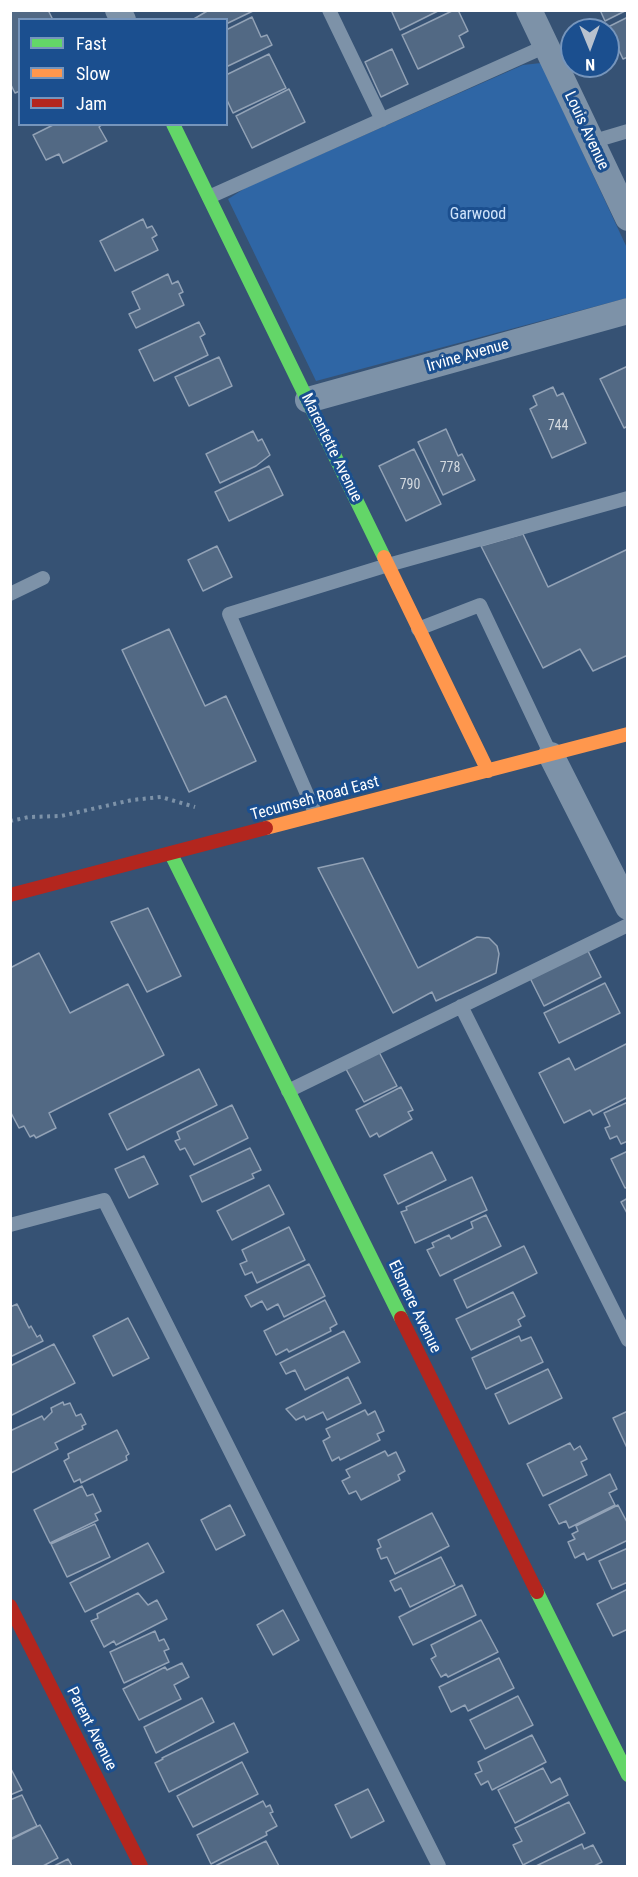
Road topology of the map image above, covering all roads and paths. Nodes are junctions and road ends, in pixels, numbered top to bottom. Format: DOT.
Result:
graph roads {
  1 [pos="329,10"];
  2 [pos="529,10"];
  3 [pos="546,46"];
  4 [pos="381,120"];
  5 [pos="175,126"];
  6 [pos="627,131"];
  7 [pos="591,142"];
  8 [pos="209,197"];
  9 [pos="627,218"];
  10 [pos="627,311"];
  11 [pos="308,400"];
  12 [pos="627,498"];
  13 [pos="388,565"];
  14 [pos="43,578"];
  15 [pos="10,594"];
  16 [pos="418,629"];
  17 [pos="627,734"];
  18 [pos="551,755"];
  19 [pos="488,771"];
  20 [pos="195,807"];
  21 [pos="316,816"];
  22 [pos="10,821"];
  23 [pos="171,854"];
  24 [pos="10,895"];
  25 [pos="627,907"];
  26 [pos="627,925"];
  27 [pos="461,1006"];
  28 [pos="288,1091"];
  29 [pos="10,1225"];
  30 [pos="627,1340"];
  31 [pos="10,1606"];
  32 [pos="627,1775"];
  33 [pos="141,1866"];
  34 [pos="439,1866"];
  1 -- 4 [label="lane"];
  2 -- 3 [label="street, Louis Avenue"];
  3 -- 4 [label="lane"];
  3 -- 7 [label="street, Louis Avenue"];
  4 -- 8 [label="lane"];
  5 -- 8 [label="street, Marentette Avenue"];
  6 -- 7 [label="lane"];
  7 -- 9 [label="street, Louis Avenue"];
  8 -- 11 [label="street, Marentette Avenue"];
  10 -- 11 [label="street, Irvine Avenue"];
  11 -- 13 [label="street, Marentette Avenue"];
  12 -- 13 [label="lane"];
  13 -- 16 [label="street, Marentette Avenue"];
  13 -- 21 [label="lane"];
  14 -- 15 [label="lane"];
  16 -- 18 [label="lane"];
  16 -- 19 [label="street, Marentette Avenue"];
  17 -- 18 [label="street, Tecumseh Road East"];
  18 -- 19 [label="street, Tecumseh Road East"];
  18 -- 25 [label="street"];
  19 -- 21 [label="street, Tecumseh Road East"];
  20 -- 22 [label="path"];
  21 -- 23 [label="street, Tecumseh Road East"];
  23 -- 24 [label="street, Tecumseh Road East"];
  23 -- 28 [label="street, Elsmere Avenue"];
  26 -- 27 [label="lane"];
  27 -- 28 [label="lane"];
  27 -- 30 [label="lane"];
  28 -- 32 [label="street, Elsmere Avenue"];
  29 -- 34 [label="lane"];
  31 -- 33 [label="street, Parent Avenue"];
}
